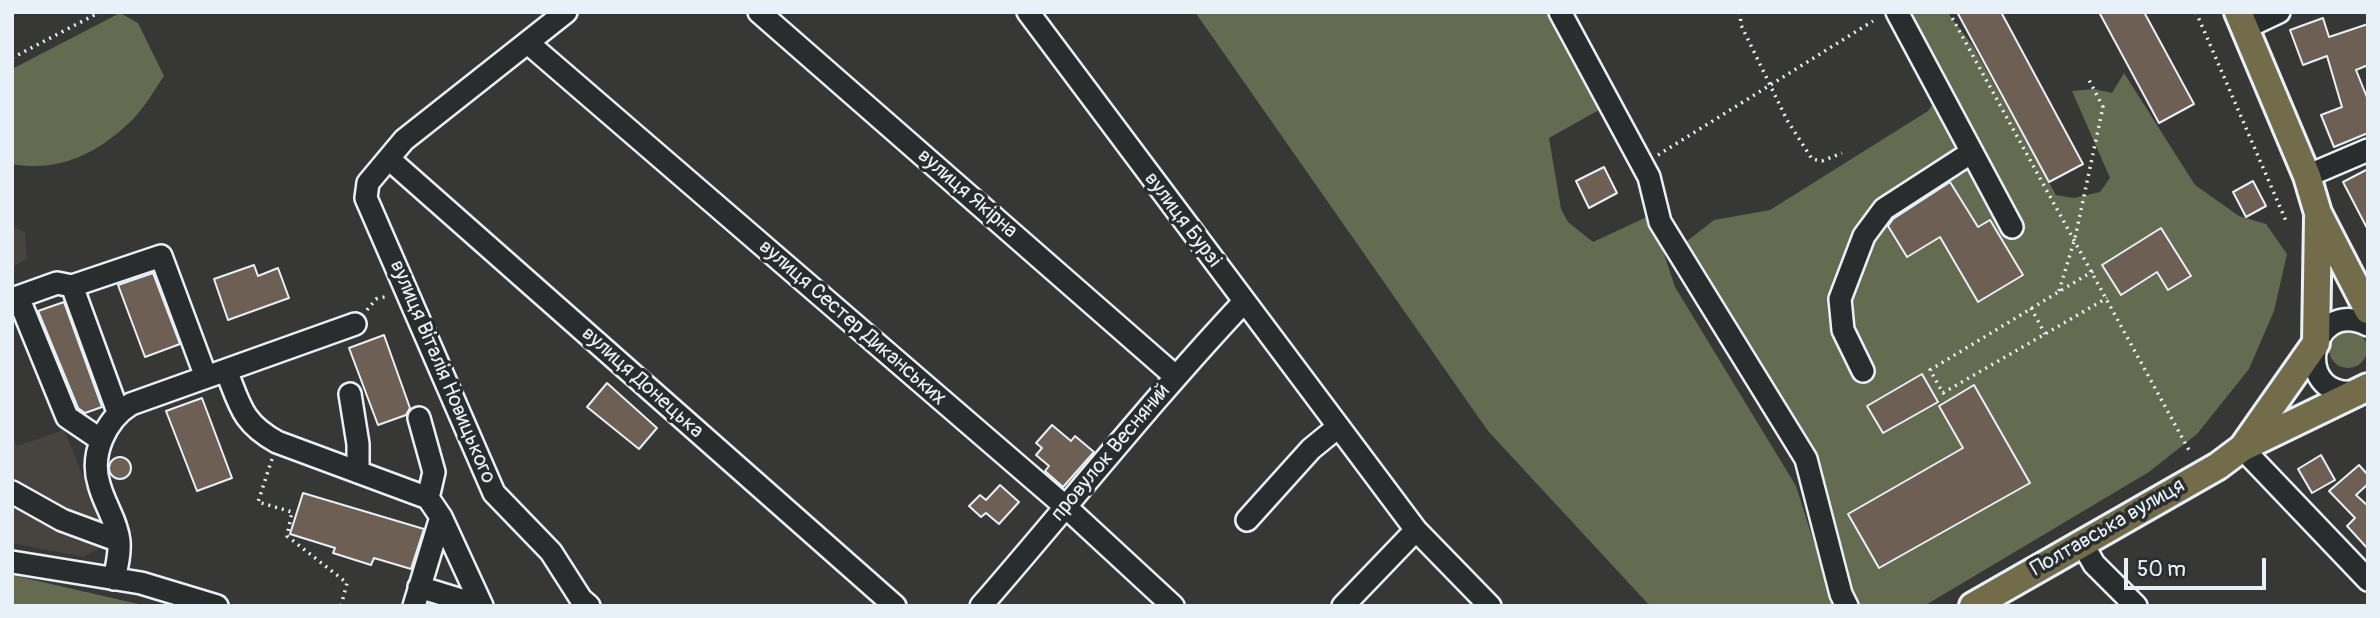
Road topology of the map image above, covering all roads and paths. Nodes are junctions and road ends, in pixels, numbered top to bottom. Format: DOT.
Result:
graph roads {
  1 [pos="100,12"];
  2 [pos="566,12"];
  3 [pos="759,12"];
  4 [pos="1028,12"];
  5 [pos="1560,12"];
  6 [pos="1740,12"];
  7 [pos="1898,12"];
  8 [pos="1949,12"];
  9 [pos="2196,12"];
  10 [pos="2279,12"];
  11 [pos="2241,20"];
  12 [pos="1873,21"];
  13 [pos="528,43"];
  14 [pos="12,58"];
  15 [pos="2088,78"];
  16 [pos="1770,85"];
  17 [pos="2368,150"];
  18 [pos="1972,152"];
  19 [pos="1842,153"];
  20 [pos="389,159"];
  21 [pos="1642,164"];
  22 [pos="2307,176"];
  23 [pos="2318,212"];
  24 [pos="2286,221"];
  25 [pos="2012,227"];
  26 [pos="2075,238"];
  27 [pos="2093,271"];
  28 [pos="72,286"];
  29 [pos="407,290"];
  30 [pos="2058,292"];
  31 [pos="2108,298"];
  32 [pos="1243,303"];
  33 [pos="2031,308"];
  34 [pos="2368,310"];
  35 [pos="355,324"];
  36 [pos="2368,325"];
  37 [pos="2045,334"];
  38 [pos="2316,342"];
  39 [pos="1863,371"];
  40 [pos="216,374"];
  41 [pos="1175,376"];
  42 [pos="2366,390"];
  43 [pos="350,394"];
  44 [pos="118,412"];
  45 [pos="419,418"];
  46 [pos="1338,427"];
  47 [pos="101,440"];
  48 [pos="277,442"];
  49 [pos="2242,448"];
  50 [pos="2190,452"];
  51 [pos="358,472"];
  52 [pos="12,492"];
  53 [pos="428,498"];
  54 [pos="1067,508"];
  55 [pos="441,517"];
  56 [pos="1247,520"];
  57 [pos="1416,530"];
  58 [pos="119,541"];
  59 [pos="2082,543"];
  60 [pos="12,562"];
  61 [pos="114,579"];
  62 [pos="2368,580"];
  63 [pos="416,596"];
  64 [pos="582,603"];
  65 [pos="217,606"];
  66 [pos="341,606"];
  67 [pos="482,606"];
  68 [pos="895,606"];
  69 [pos="981,606"];
  70 [pos="1173,606"];
  71 [pos="1343,606"];
  72 [pos="1490,606"];
  73 [pos="1847,606"];
  74 [pos="1973,606"];
  75 [pos="2136,606"];
  1 -- 14 [label="path"];
  2 -- 13 [label="street, вулиця Віталія Новицького"];
  3 -- 41 [label="street, вулиця Якірна"];
  4 -- 32 [label="street, вулиця Бурзі"];
  5 -- 21 [label="street"];
  6 -- 16 [label="path"];
  7 -- 18 [label="street"];
  8 -- 26 [label="path"];
  9 -- 24 [label="path"];
  10 -- 11 [label="street"];
  11 -- 22 [label="main road"];
  12 -- 16 [label="path"];
  13 -- 20 [label="street, вулиця Віталія Новицького"];
  13 -- 54 [label="street, вулиця Сестер Диканських"];
  15 -- 26 [label="path"];
  16 -- 19 [label="path"];
  16 -- 21 [label="path"];
  17 -- 22 [label="street"];
  18 -- 25 [label="street"];
  18 -- 39 [label="street"];
  20 -- 29 [label="street, вулиця Віталія Новицького"];
  20 -- 68 [label="street, вулиця Донецька"];
  21 -- 73 [label="street"];
  22 -- 23 [label="main road"];
  23 -- 34 [label="main road"];
  23 -- 38 [label="main road"];
  26 -- 27 [label="path"];
  26 -- 30 [label="path"];
  27 -- 30 [label="path"];
  27 -- 31 [label="path"];
  28 -- 40 [label="street"];
  28 -- 44 [label="street"];
  28 -- 47 [label="street"];
  29 -- 35 [label="path"];
  29 -- 64 [label="street, вулиця Віталія Новицького"];
  30 -- 33 [label="path"];
  31 -- 37 [label="path"];
  31 -- 50 [label="path"];
  32 -- 41 [label="street, провулок Весняний"];
  32 -- 46 [label="street, вулиця Бурзі"];
  33 -- 37 [label="path"];
  33 -- 37 [label="path"];
  35 -- 40 [label="street"];
  36 -- 38 [label="street"];
  38 -- 42 [label="street"];
  38 -- 49 [label="main road, Полтавська вулиця"];
  40 -- 44 [label="street"];
  40 -- 48 [label="street"];
  41 -- 54 [label="street, провулок Весняний"];
  42 -- 49 [label="main road, Полтавська вулиця"];
  43 -- 51 [label="street"];
  44 -- 47 [label="street"];
  45 -- 53 [label="street"];
  46 -- 56 [label="street"];
  46 -- 57 [label="street, вулиця Бурзі"];
  47 -- 58 [label="street"];
  48 -- 51 [label="street"];
  48 -- 66 [label="path"];
  49 -- 59 [label="main road, Полтавська вулиця"];
  49 -- 62 [label="street"];
  51 -- 53 [label="street"];
  52 -- 58 [label="street"];
  53 -- 55 [label="street"];
  54 -- 69 [label="street, провулок Весняний"];
  54 -- 70 [label="street, вулиця Сестер Диканських"];
  55 -- 63 [label="street"];
  55 -- 67 [label="street"];
  57 -- 71 [label="street"];
  57 -- 72 [label="street, вулиця Бурзі"];
  58 -- 61 [label="street"];
  59 -- 74 [label="main road, Полтавська вулиця"];
  59 -- 75 [label="street"];
  60 -- 61 [label="street"];
  61 -- 65 [label="street"];
  63 -- 67 [label="street"];
}
